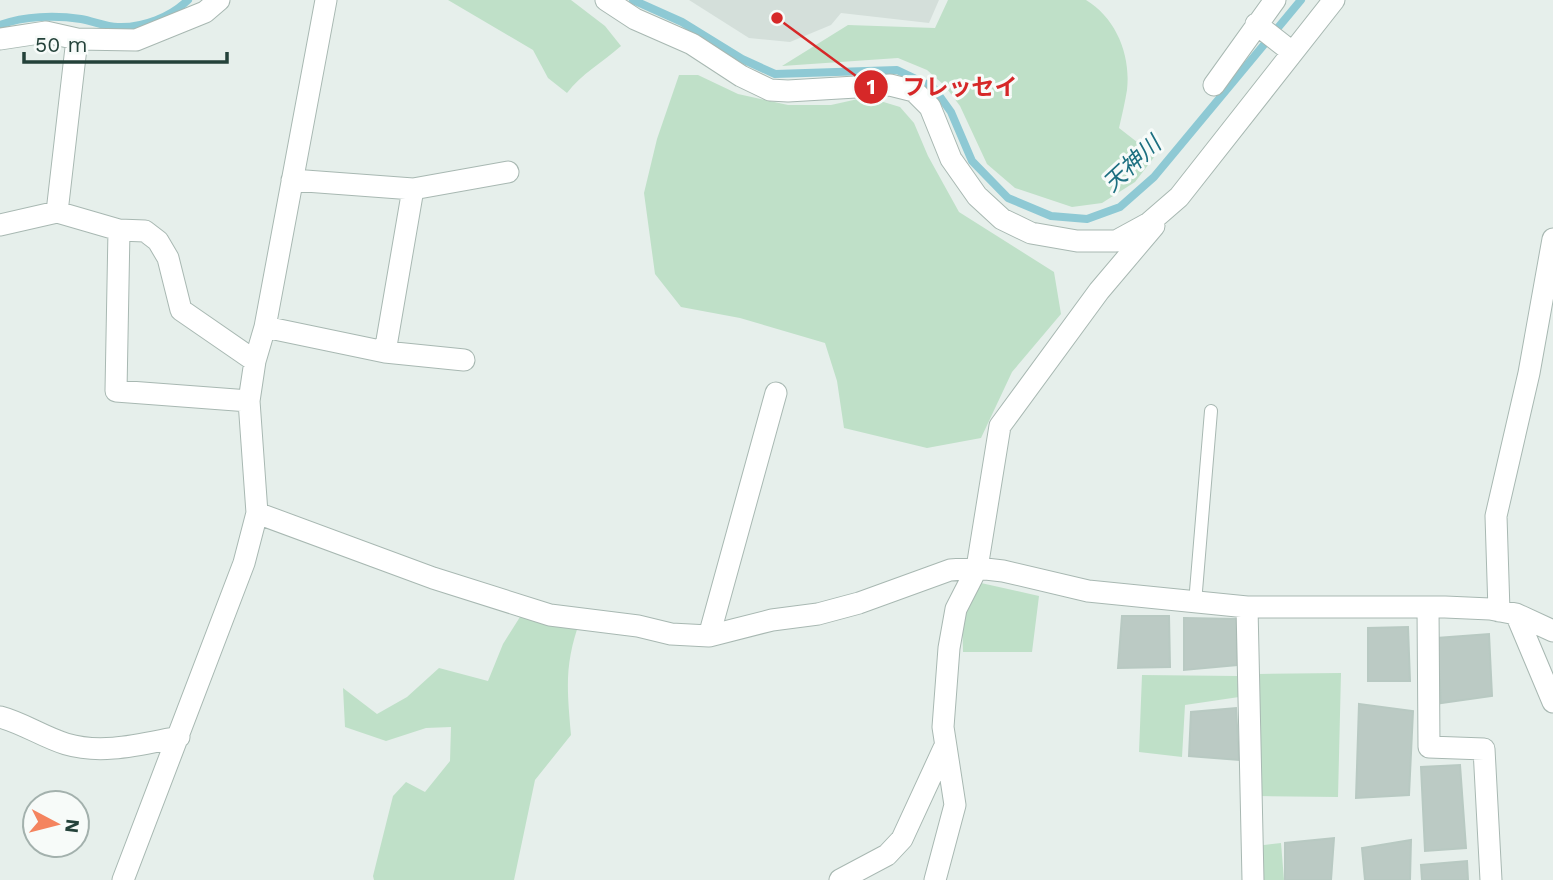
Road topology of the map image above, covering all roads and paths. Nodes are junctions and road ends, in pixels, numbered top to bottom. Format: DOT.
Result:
graph roads {
  1 [pos="219,0"];
  2 [pos="326,0"];
  3 [pos="606,0"];
  4 [pos="1275,0"];
  5 [pos="1334,0"];
  6 [pos="1260,27"];
  7 [pos="0,39"];
  8 [pos="77,39"];
  9 [pos="1289,49"];
  10 [pos="1214,85"];
  11 [pos="508,172"];
  12 [pos="292,180"];
  13 [pos="413,189"];
  14 [pos="1179,197"];
  15 [pos="57,212"];
  16 [pos="0,225"];
  17 [pos="120,230"];
  18 [pos="1553,239"];
  19 [pos="265,327"];
  20 [pos="385,352"];
  21 [pos="255,360"];
  22 [pos="464,360"];
  23 [pos="776,393"];
  24 [pos="249,401"];
  25 [pos="1211,411"];
  26 [pos="257,513"];
  27 [pos="976,568"];
  28 [pos="1195,603"];
  29 [pos="1247,607"];
  30 [pos="1428,607"];
  31 [pos="1507,612"];
  32 [pos="1553,631"];
  33 [pos="709,636"];
  34 [pos="1553,702"];
  35 [pos="0,717"];
  36 [pos="179,737"];
  37 [pos="944,748"];
  38 [pos="123,880"];
  39 [pos="840,880"];
  40 [pos="935,880"];
  41 [pos="1253,880"];
  42 [pos="1491,880"];
  1 -- 8 [label="street"];
  2 -- 12 [label="street"];
  3 -- 14 [label="street"];
  4 -- 6 [label="street"];
  5 -- 9 [label="street"];
  6 -- 9 [label="street"];
  6 -- 10 [label="street"];
  7 -- 8 [label="street"];
  8 -- 15 [label="street"];
  9 -- 14 [label="street"];
  11 -- 13 [label="street"];
  12 -- 13 [label="street"];
  12 -- 19 [label="street"];
  13 -- 20 [label="street"];
  14 -- 27 [label="street"];
  15 -- 16 [label="street"];
  15 -- 17 [label="street"];
  17 -- 21 [label="street"];
  17 -- 24 [label="street"];
  18 -- 31 [label="street"];
  19 -- 20 [label="street"];
  19 -- 21 [label="street"];
  20 -- 22 [label="street"];
  21 -- 24 [label="street"];
  23 -- 33 [label="street"];
  24 -- 26 [label="street"];
  25 -- 28 [label="lane"];
  26 -- 33 [label="street"];
  26 -- 36 [label="street"];
  27 -- 28 [label="street"];
  27 -- 33 [label="street"];
  27 -- 37 [label="street"];
  28 -- 29 [label="street"];
  29 -- 30 [label="street"];
  29 -- 41 [label="street"];
  30 -- 31 [label="street"];
  30 -- 42 [label="street"];
  31 -- 32 [label="street"];
  31 -- 34 [label="street"];
  35 -- 36 [label="street"];
  36 -- 38 [label="street"];
  37 -- 39 [label="street"];
  37 -- 40 [label="street"];
}
